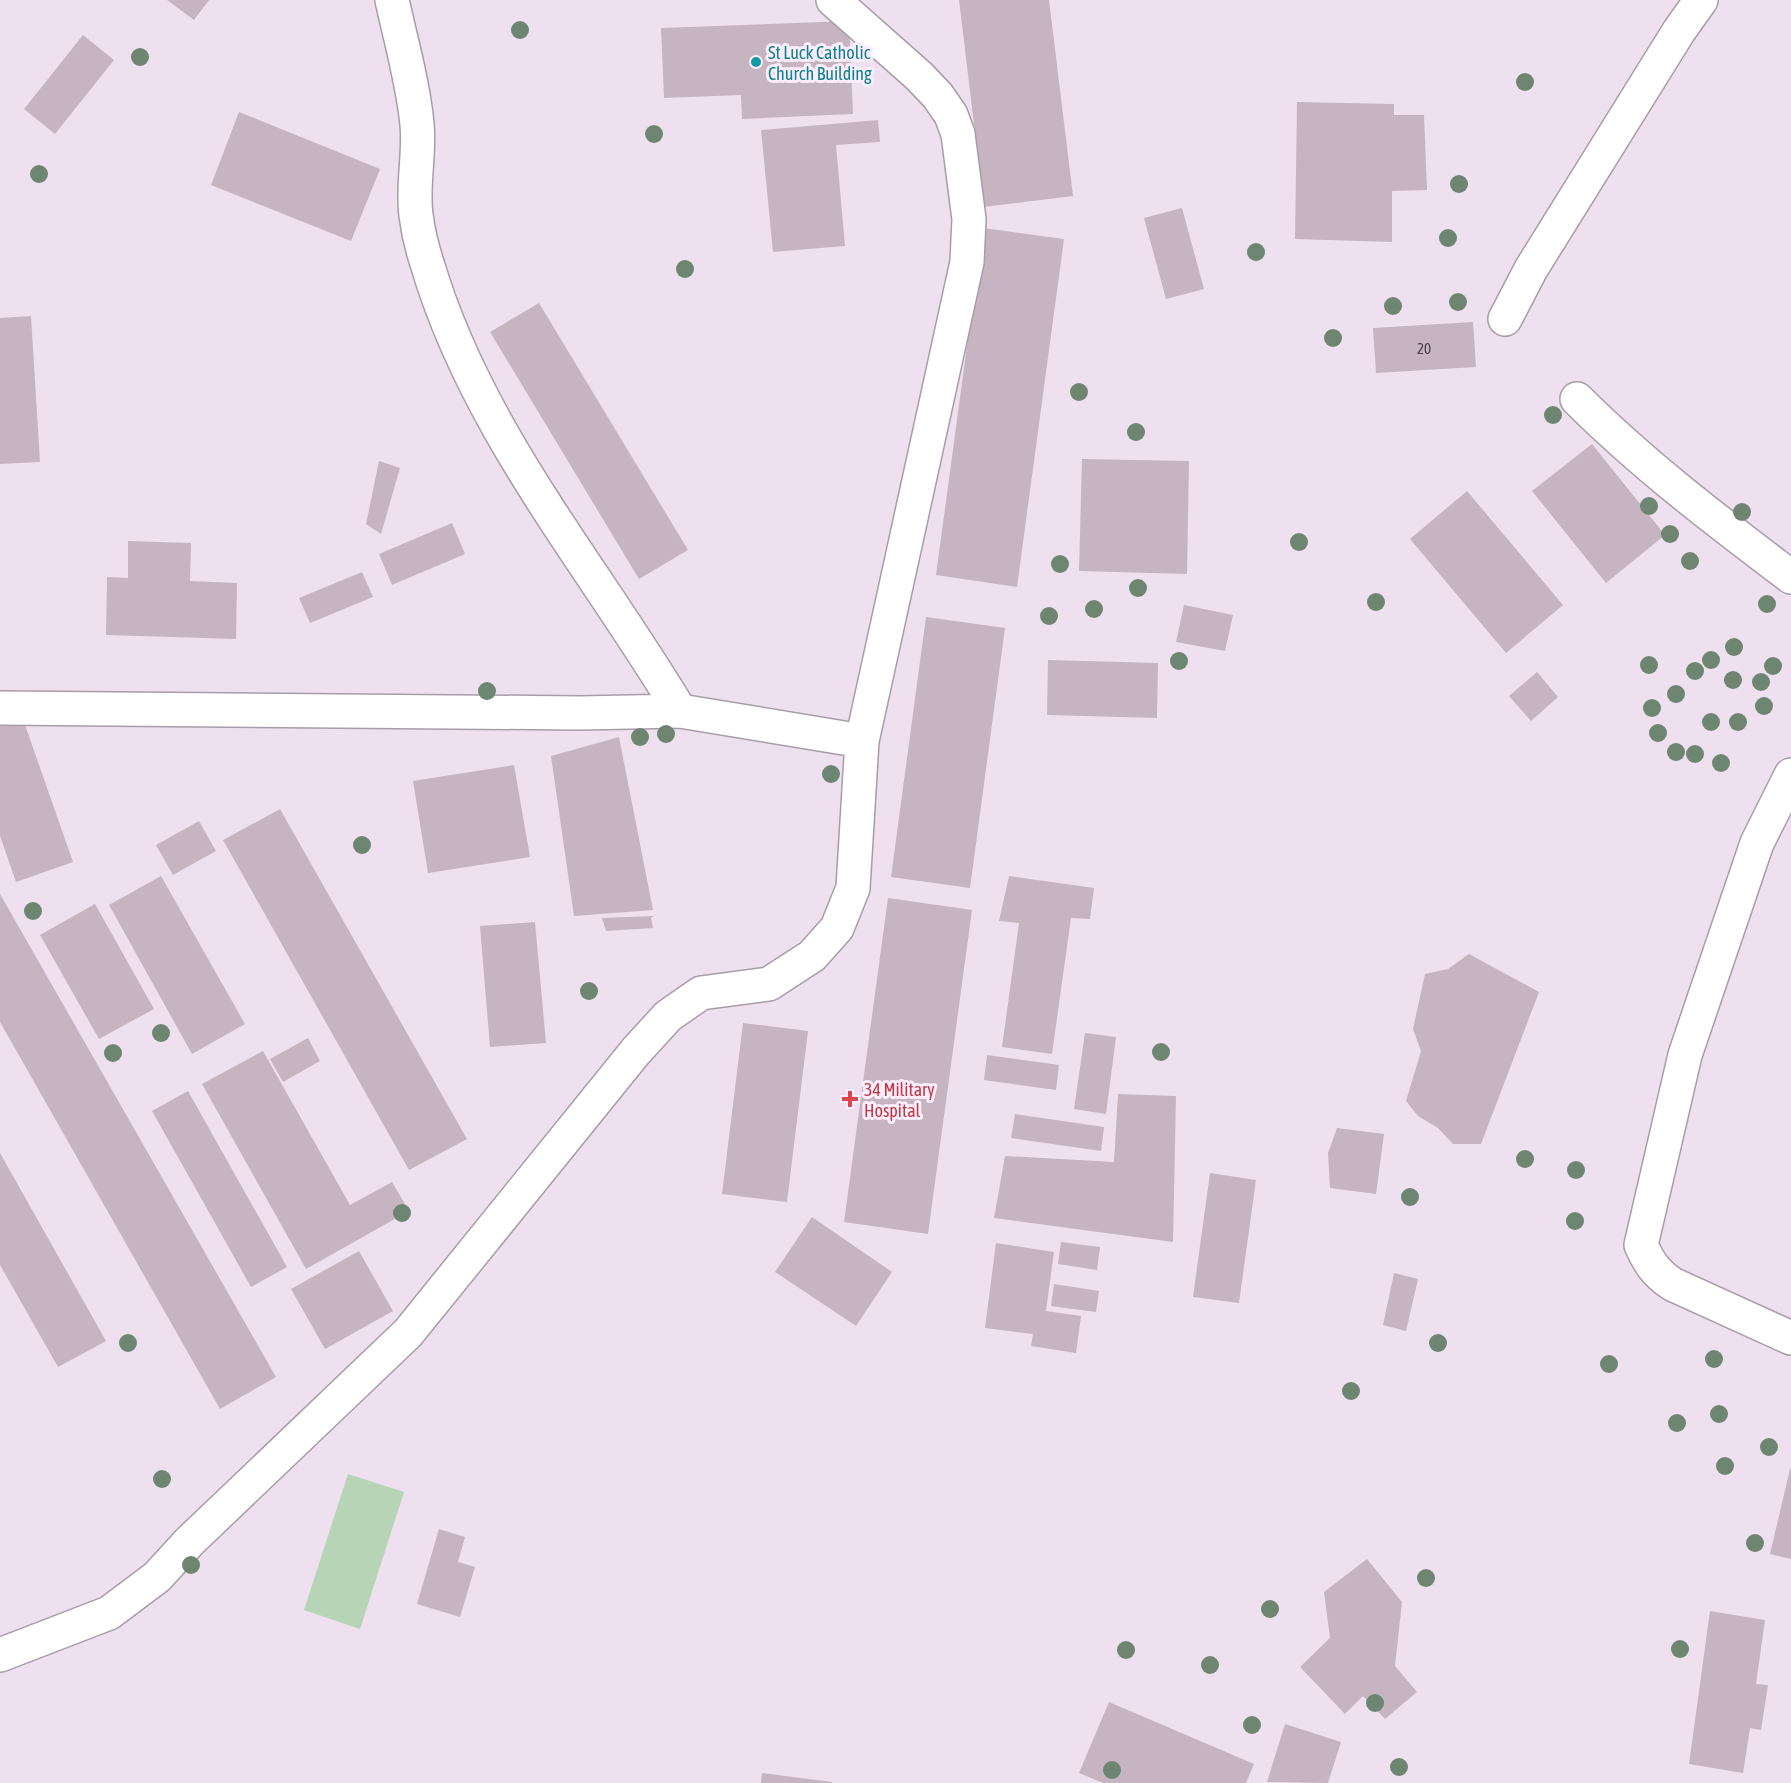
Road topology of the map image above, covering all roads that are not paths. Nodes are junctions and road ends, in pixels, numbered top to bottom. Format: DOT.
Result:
graph roads {
  1 [pos="392,0"];
  2 [pos="833,0"];
  3 [pos="1701,0"];
  4 [pos="1505,319"];
  5 [pos="1577,399"];
  6 [pos="1791,577"];
  7 [pos="0,708"];
  8 [pos="680,711"];
  9 [pos="862,741"];
  10 [pos="1791,775"];
  11 [pos="1791,1338"];
  12 [pos="0,1655"];
  1 -- 8 [label="street"];
  2 -- 9 [label="street"];
  3 -- 4 [label="street"];
  5 -- 6 [label="street"];
  7 -- 8 [label="street"];
  8 -- 9 [label="street"];
  9 -- 12 [label="street"];
  10 -- 11 [label="street"];
}
